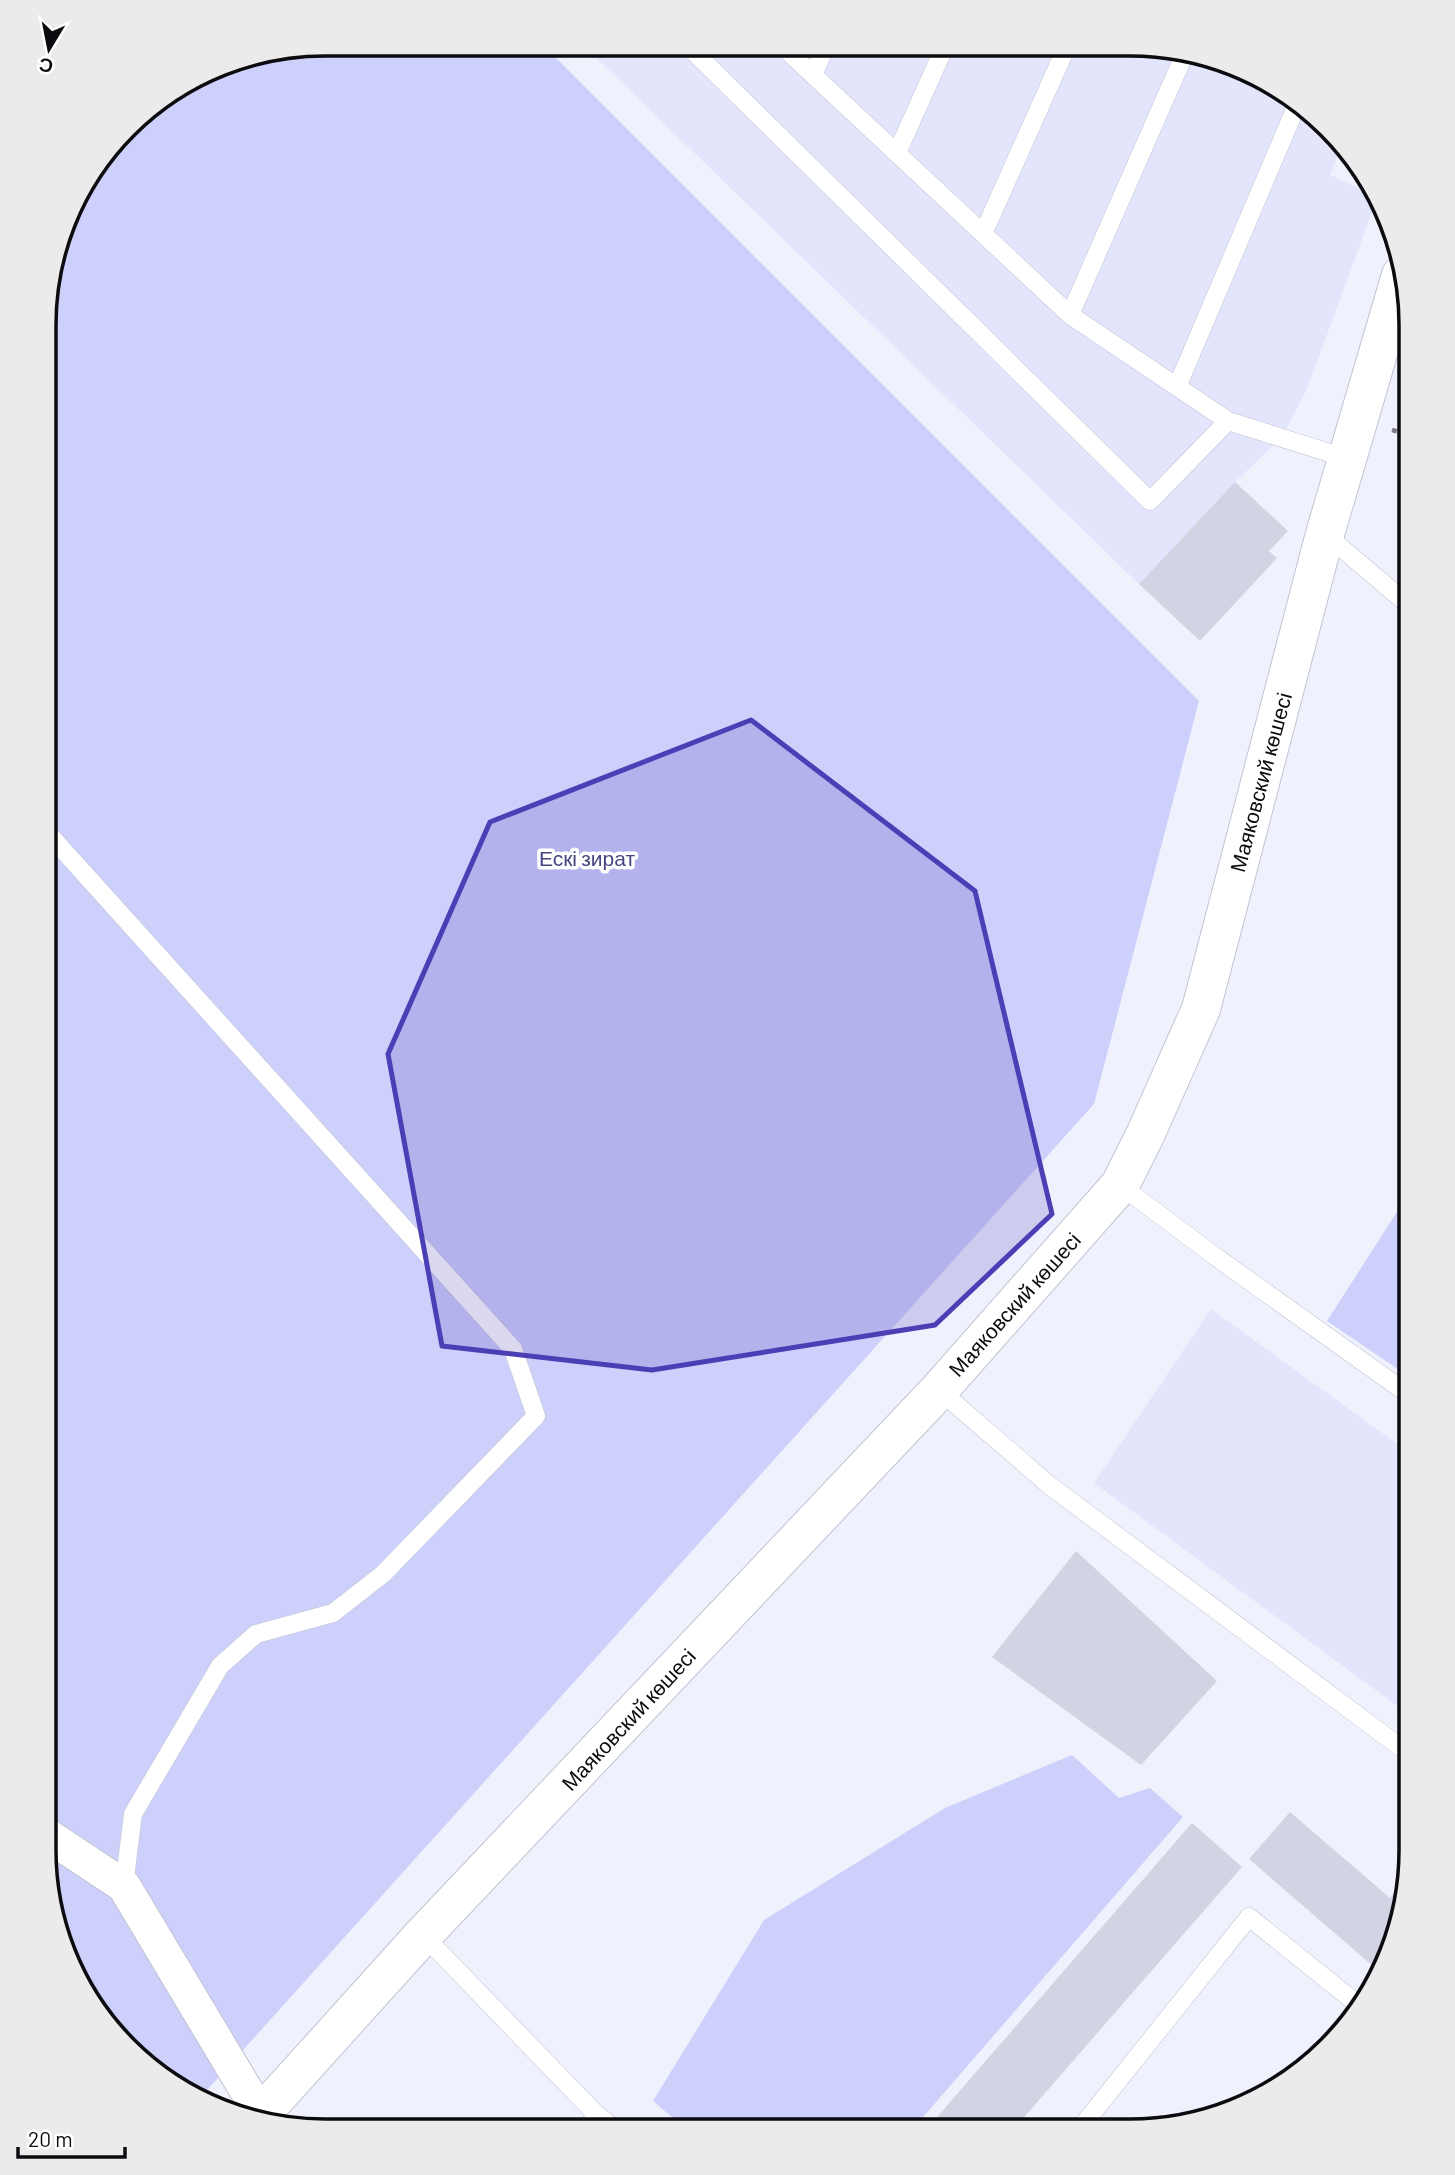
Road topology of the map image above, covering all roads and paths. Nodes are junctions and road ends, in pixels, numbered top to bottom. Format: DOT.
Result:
graph roads {
  1 [pos="698,56"];
  2 [pos="793,56"];
  3 [pos="822,56"];
  4 [pos="941,56"];
  5 [pos="1063,56"];
  6 [pos="1182,61"];
  7 [pos="813,75"];
  8 [pos="1294,112"];
  9 [pos="897,153"];
  10 [pos="983,234"];
  11 [pos="1397,289"];
  12 [pos="1070,315"];
  13 [pos="1177,387"];
  14 [pos="1228,421"];
  15 [pos="1346,458"];
  16 [pos="1325,534"];
  17 [pos="1399,597"];
  18 [pos="56,842"];
  19 [pos="1120,1185"];
  20 [pos="1399,1387"];
  21 [pos="939,1390"];
  22 [pos="1399,1746"];
  23 [pos="56,1841"];
  24 [pos="124,1886"];
  25 [pos="423,1935"];
  26 [pos="1353,2001"];
  27 [pos="254,2110"];
  28 [pos="264,2112"];
  29 [pos="595,2113"];
  30 [pos="592,2119"];
  31 [pos="602,2119"];
  32 [pos="1087,2119"];
  1 -- 14 [label="lane"];
  2 -- 7 [label="lane"];
  3 -- 7 [label="lane"];
  4 -- 9 [label="lane"];
  5 -- 10 [label="lane"];
  6 -- 12 [label="lane"];
  7 -- 9 [label="lane"];
  8 -- 13 [label="lane"];
  9 -- 10 [label="lane"];
  10 -- 12 [label="lane"];
  11 -- 15 [label="main road, Маяковский көшесі"];
  12 -- 13 [label="lane"];
  13 -- 14 [label="lane"];
  14 -- 15 [label="lane"];
  15 -- 16 [label="main road, Маяковский көшесі"];
  16 -- 17 [label="lane"];
  16 -- 19 [label="main road, Маяковский көшесі"];
  18 -- 24 [label="lane"];
  19 -- 20 [label="lane"];
  19 -- 21 [label="main road, Маяковский көшесі"];
  21 -- 22 [label="lane"];
  21 -- 25 [label="main road, Маяковский көшесі"];
  23 -- 24 [label="street"];
  24 -- 27 [label="street"];
  25 -- 28 [label="main road, Маяковский көшесі"];
  25 -- 29 [label="lane"];
  26 -- 32 [label="lane"];
  29 -- 30 [label="lane"];
  29 -- 31 [label="lane"];
}
